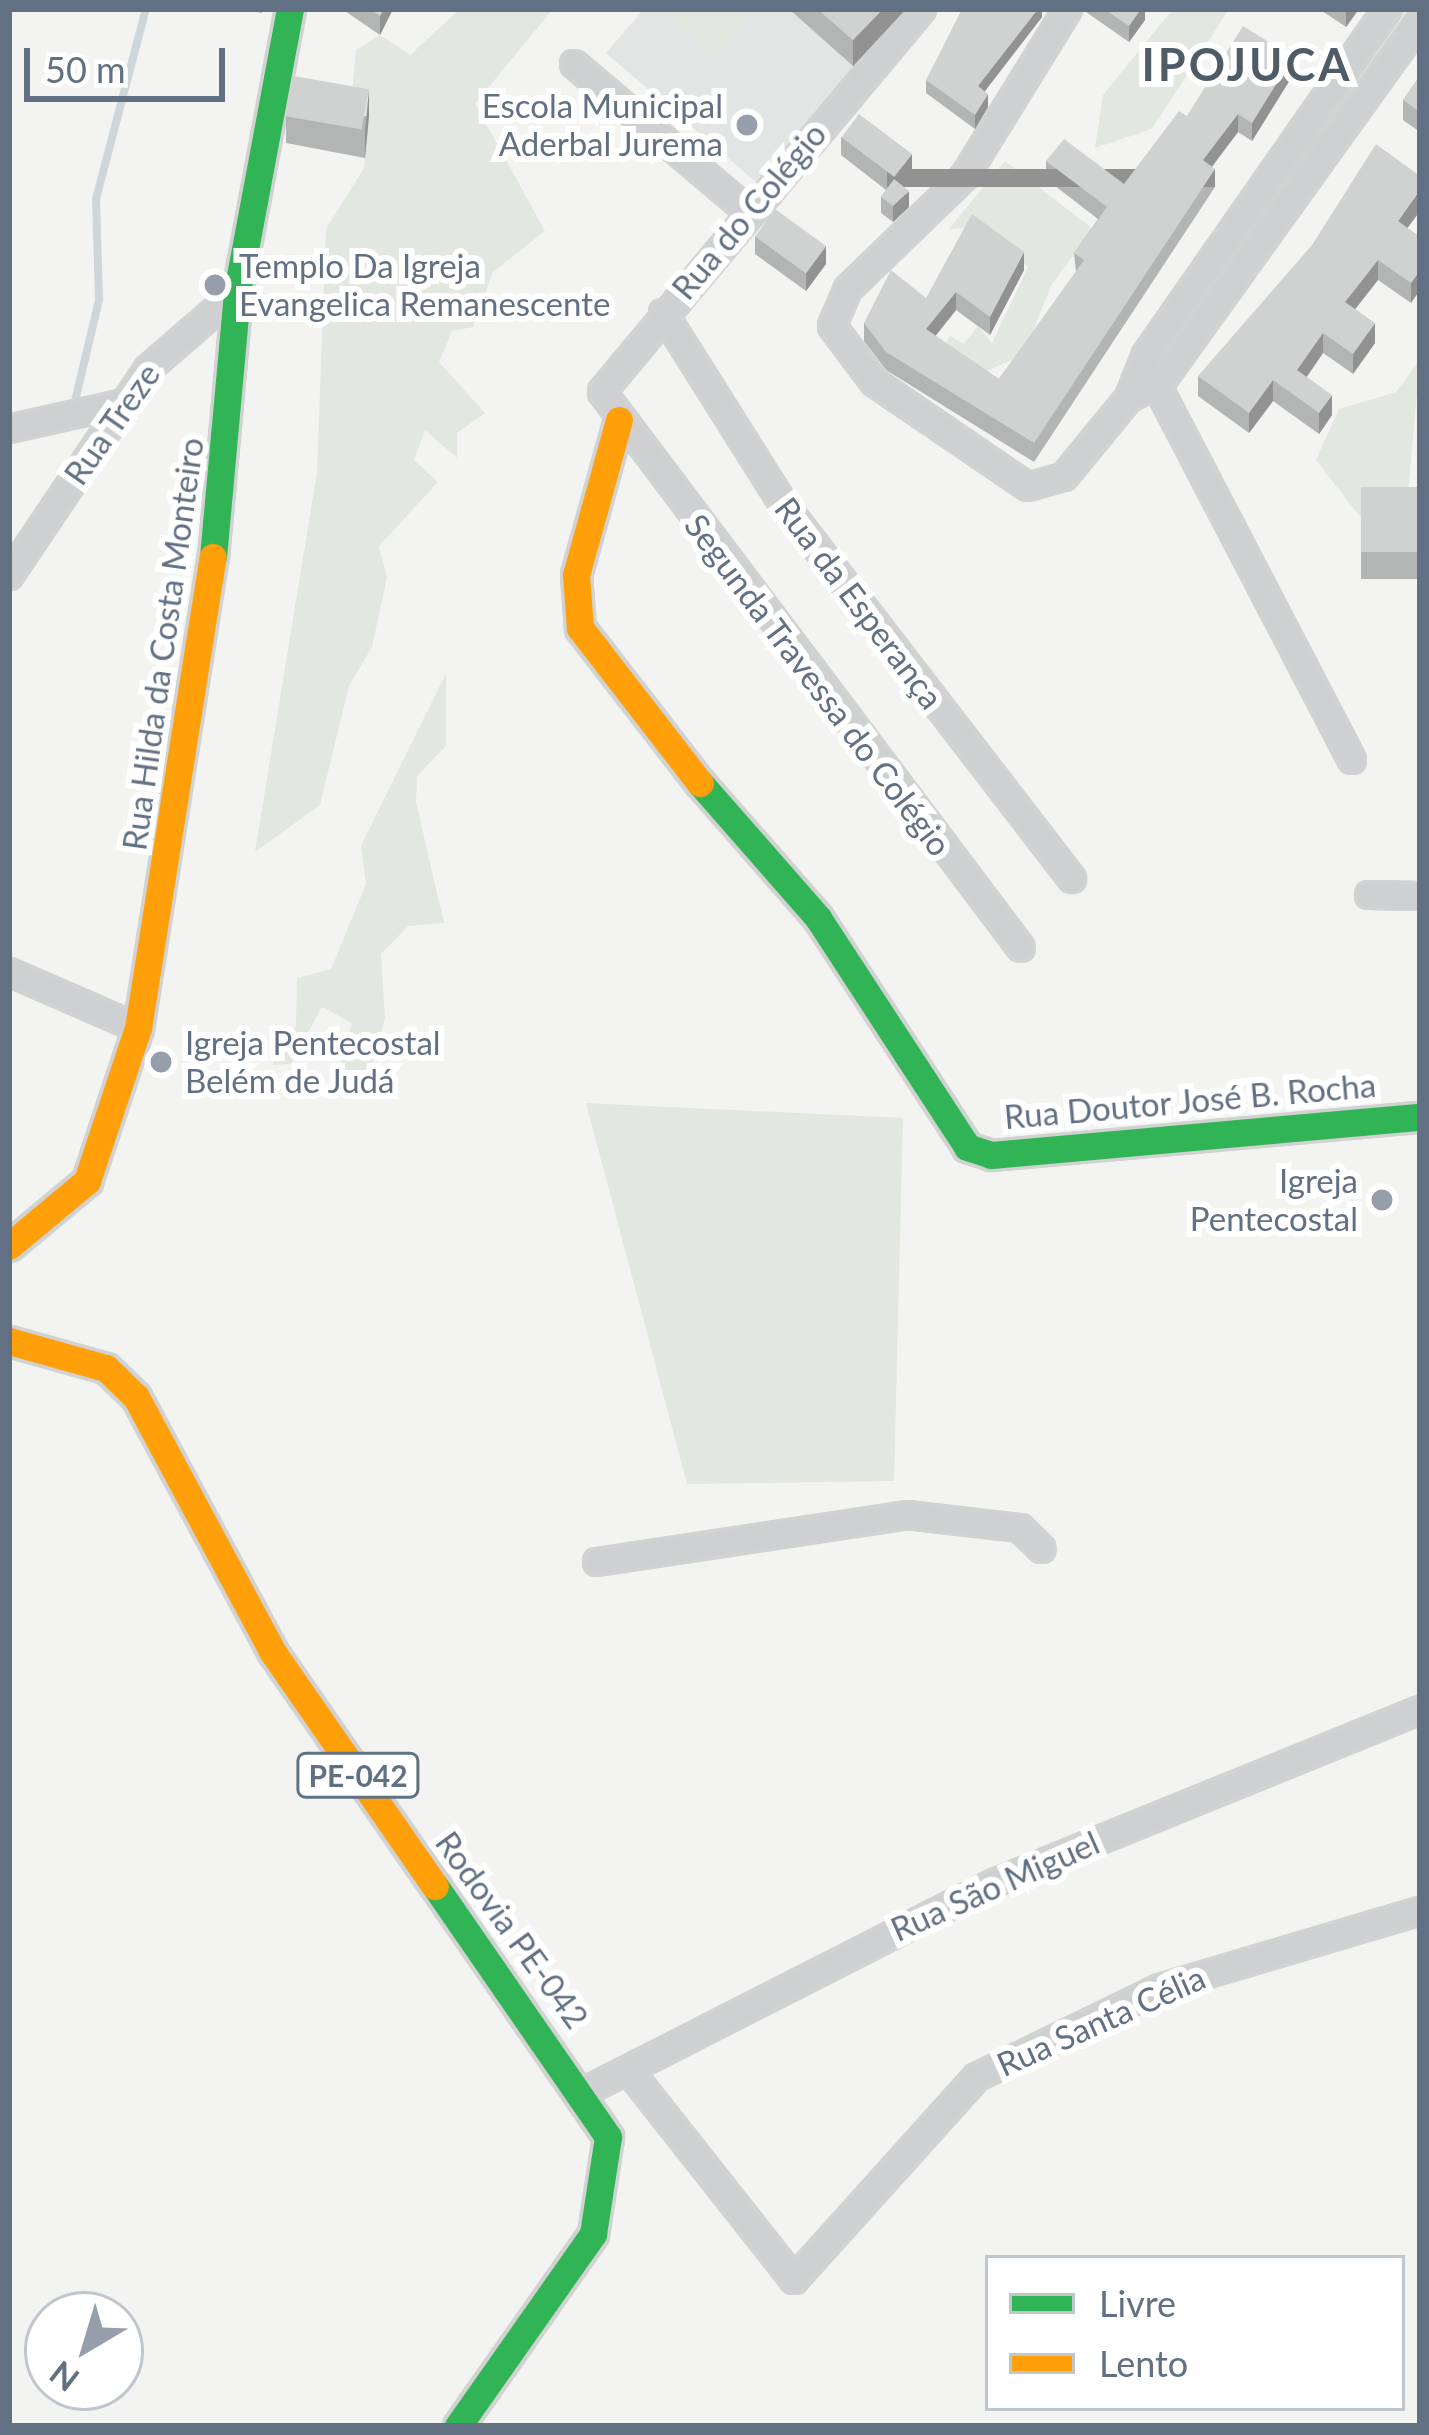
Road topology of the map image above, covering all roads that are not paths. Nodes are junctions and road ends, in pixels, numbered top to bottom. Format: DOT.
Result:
graph roads {
  1 [pos="290,9"];
  2 [pos="922,9"];
  3 [pos="1067,9"];
  4 [pos="1387,9"];
  5 [pos="1420,20"];
  6 [pos="574,64"];
  7 [pos="748,211"];
  8 [pos="237,292"];
  9 [pos="663,314"];
  10 [pos="1151,375"];
  11 [pos="120,404"];
  12 [pos="619,420"];
  13 [pos="9,429"];
  14 [pos="9,576"];
  15 [pos="1352,760"];
  16 [pos="1072,879"];
  17 [pos="1369,895"];
  18 [pos="1420,896"];
  19 [pos="1021,948"];
  20 [pos="9,972"];
  21 [pos="138,1028"];
  22 [pos="1420,1117"];
  23 [pos="9,1246"];
  24 [pos="9,1341"];
  25 [pos="1042,1549"];
  26 [pos="597,1562"];
  27 [pos="1420,1710"];
  28 [pos="1420,1911"];
  29 [pos="630,2072"];
  30 [pos="584,2092"];
  31 [pos="458,2426"];
  1 -- 8 [label="street, Rua Hilda da Costa Monteiro"];
  2 -- 7 [label="street, Rua do Colégio"];
  3 -- 10 [label="street"];
  4 -- 10 [label="street"];
  5 -- 10 [label="street"];
  6 -- 7 [label="street"];
  7 -- 9 [label="street, Rua do Colégio"];
  8 -- 11 [label="street, Rua Treze"];
  8 -- 21 [label="street, Rua Hilda da Costa Monteiro"];
  9 -- 12 [label="street, Rua do Colégio"];
  9 -- 16 [label="street, Rua da Esperança"];
  10 -- 15 [label="street"];
  11 -- 13 [label="street"];
  11 -- 14 [label="street, Rua Treze"];
  12 -- 19 [label="street, Segunda Travessa do Colégio"];
  12 -- 22 [label="street, Rua Doutor José B. Rocha"];
  17 -- 18 [label="street"];
  20 -- 21 [label="street"];
  21 -- 23 [label="street, Rua Hilda da Costa Monteiro"];
  24 -- 30 [label="street, Rodovia PE-042 / PE-042"];
  25 -- 26 [label="street"];
  27 -- 29 [label="street, Rua São Miguel"];
  28 -- 29 [label="street, Rua Santa Célia"];
  29 -- 30 [label="street, Rua São Miguel"];
  30 -- 31 [label="street, Rodovia PE-042 / PE-042"];
}
